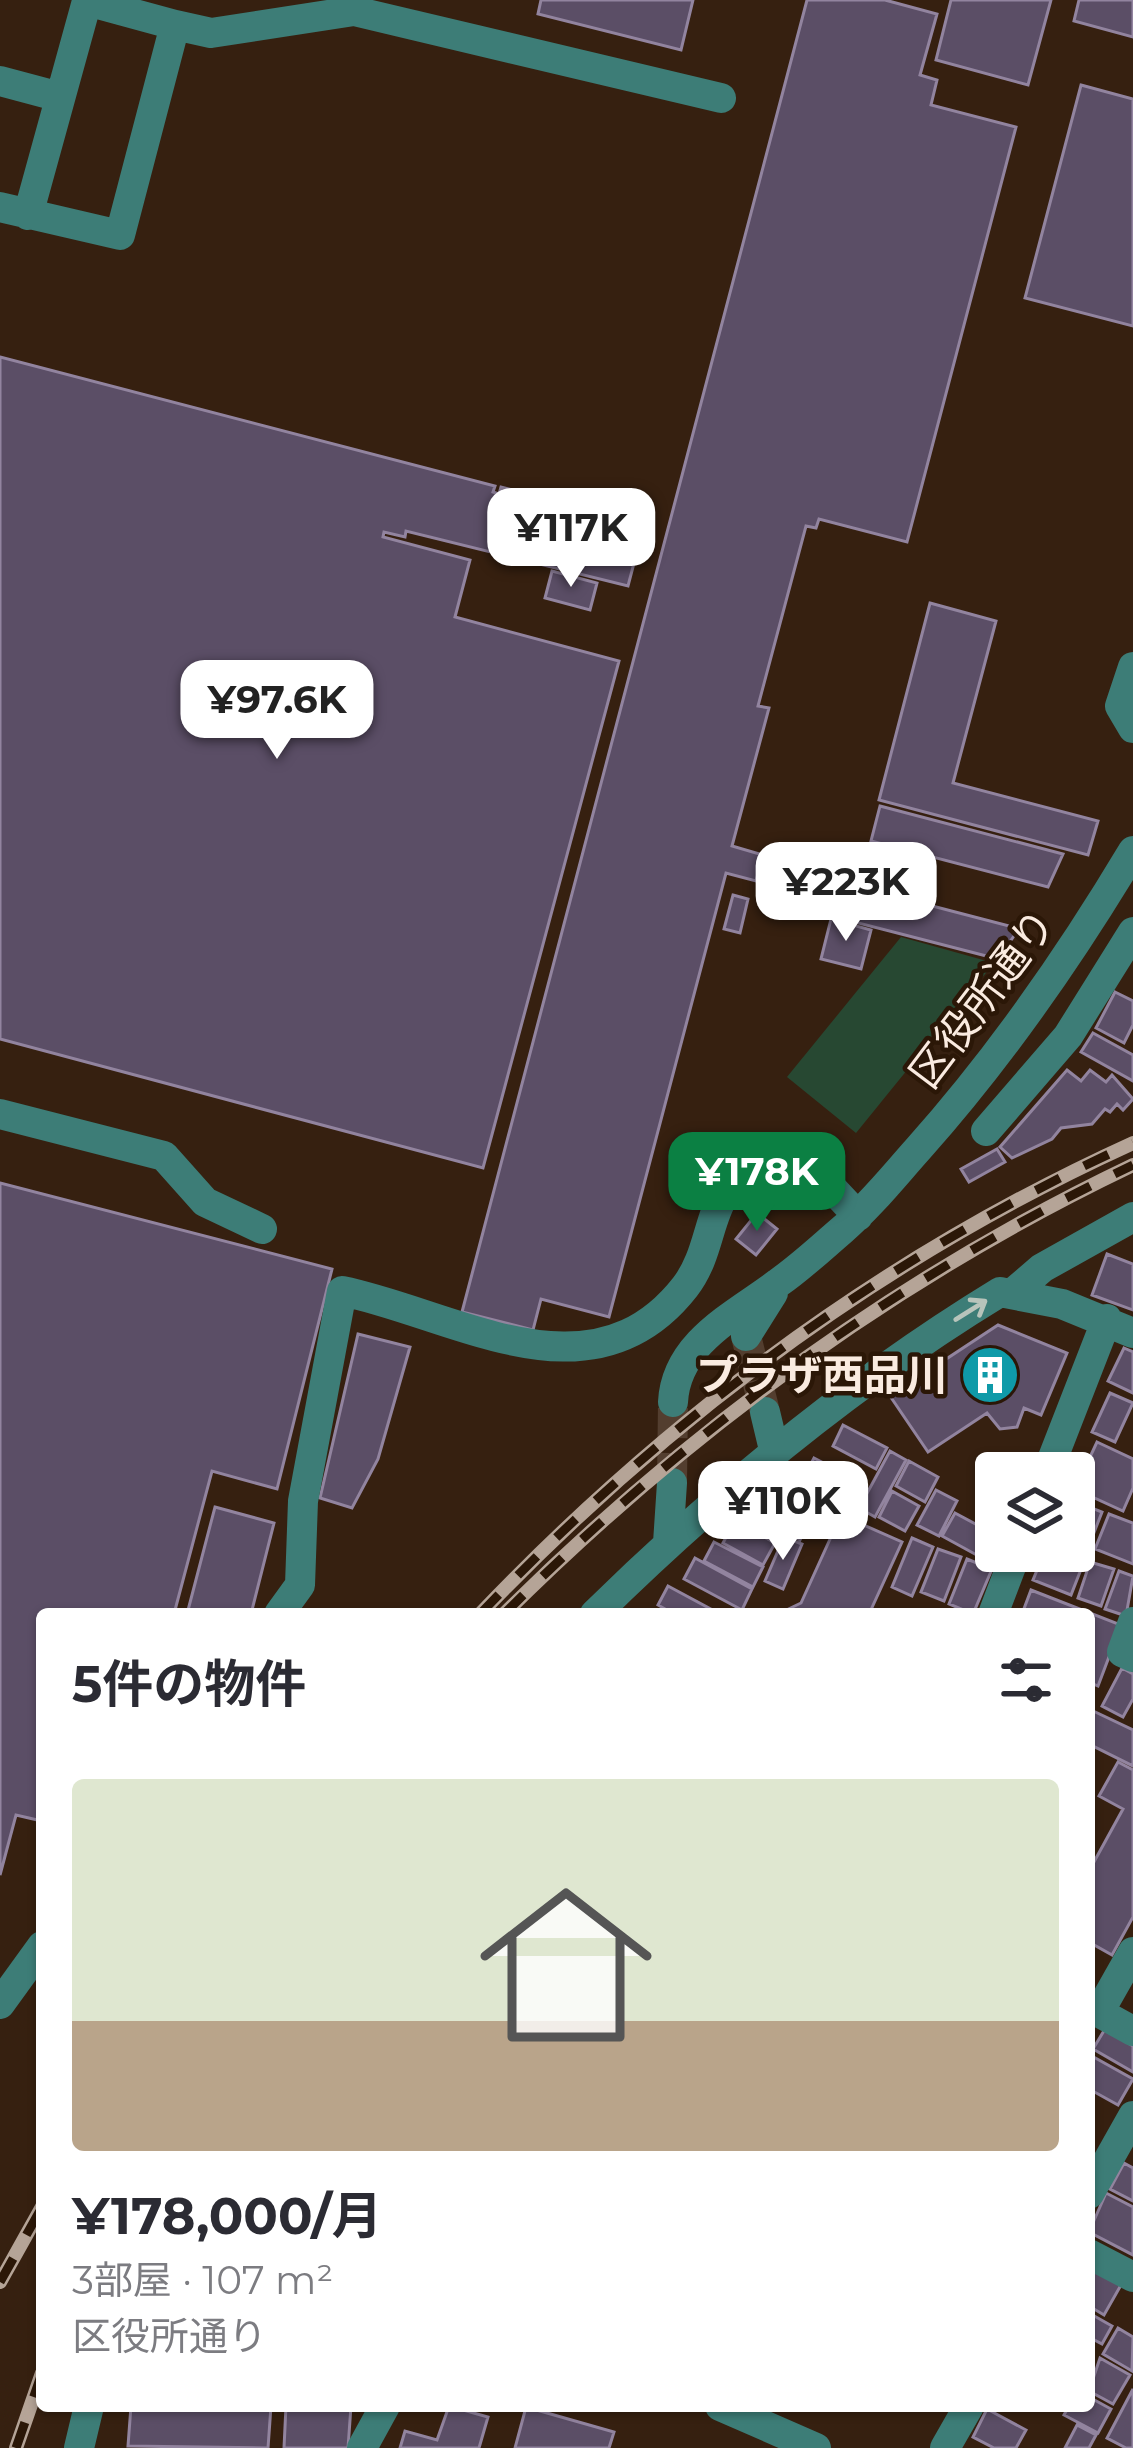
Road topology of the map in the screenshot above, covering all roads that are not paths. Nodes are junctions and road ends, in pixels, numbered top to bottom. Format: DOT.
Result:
graph roads {
  1 [pos="175,25"];
  2 [pos="0,81"];
  3 [pos="60,97"];
  4 [pos="721,98"];
  5 [pos="14,211"];
  6 [pos="1133,668"];
  7 [pos="1133,728"];
  8 [pos="1133,851"];
  9 [pos="1133,932"];
  10 [pos="0,1114"];
  11 [pos="986,1131"];
  12 [pos="858,1216"];
  13 [pos="1133,1216"];
  14 [pos="262,1229"];
  15 [pos="779,1283"];
  16 [pos="1014,1292"];
  17 [pos="1120,1326"];
  18 [pos="746,1336"];
  19 [pos="673,1402"];
  20 [pos="765,1412"];
  21 [pos="1057,1452"];
  22 [pos="775,1454"];
  23 [pos="672,1483"];
  24 [pos="668,1543"];
  25 [pos="1009,1572"];
  26 [pos="283,1608"];
  27 [pos="601,1608"];
  28 [pos="995,1608"];
  29 [pos="1133,1622"];
  30 [pos="1133,1657"];
  31 [pos="1133,1952"];
  32 [pos="36,1954"];
  33 [pos="0,2004"];
  34 [pos="1095,2009"];
  35 [pos="1095,2011"];
  36 [pos="1133,2031"];
  37 [pos="1132,2119"];
  38 [pos="1095,2184"];
  39 [pos="1095,2257"];
  40 [pos="1133,2277"];
  41 [pos="88,2412"];
  42 [pos="382,2412"];
  43 [pos="734,2412"];
  44 [pos="966,2412"];
  45 [pos="79,2448"];
  46 [pos="362,2448"];
  47 [pos="816,2448"];
  48 [pos="945,2448"];
  1 -- 3 [label="street"];
  1 -- 4 [label="street"];
  1 -- 5 [label="street"];
  2 -- 3 [label="street"];
  3 -- 5 [label="street"];
  6 -- 7 [label="street"];
  8 -- 12 [label="street, 区役所通り"];
  9 -- 11 [label="street"];
  10 -- 14 [label="street"];
  12 -- 15 [label="street, 区役所通り"];
  12 -- 26 [label="street"];
  13 -- 16 [label="street"];
  15 -- 18 [label="street, 区役所通り"];
  15 -- 19 [label="street, 区役所通り"];
  16 -- 17 [label="street"];
  22 -- 16 [label="street, one-way"];
  17 -- 21 [label="street"];
  20 -- 22 [label="street"];
  22 -- 24 [label="street"];
  23 -- 24 [label="street"];
  24 -- 27 [label="street"];
  25 -- 28 [label="street"];
  29 -- 30 [label="street"];
  31 -- 34 [label="street"];
  32 -- 33 [label="street"];
  35 -- 36 [label="street"];
  37 -- 38 [label="street"];
  39 -- 40 [label="street"];
  41 -- 45 [label="street"];
  42 -- 46 [label="street"];
  43 -- 47 [label="street"];
  44 -- 48 [label="street"];
}
